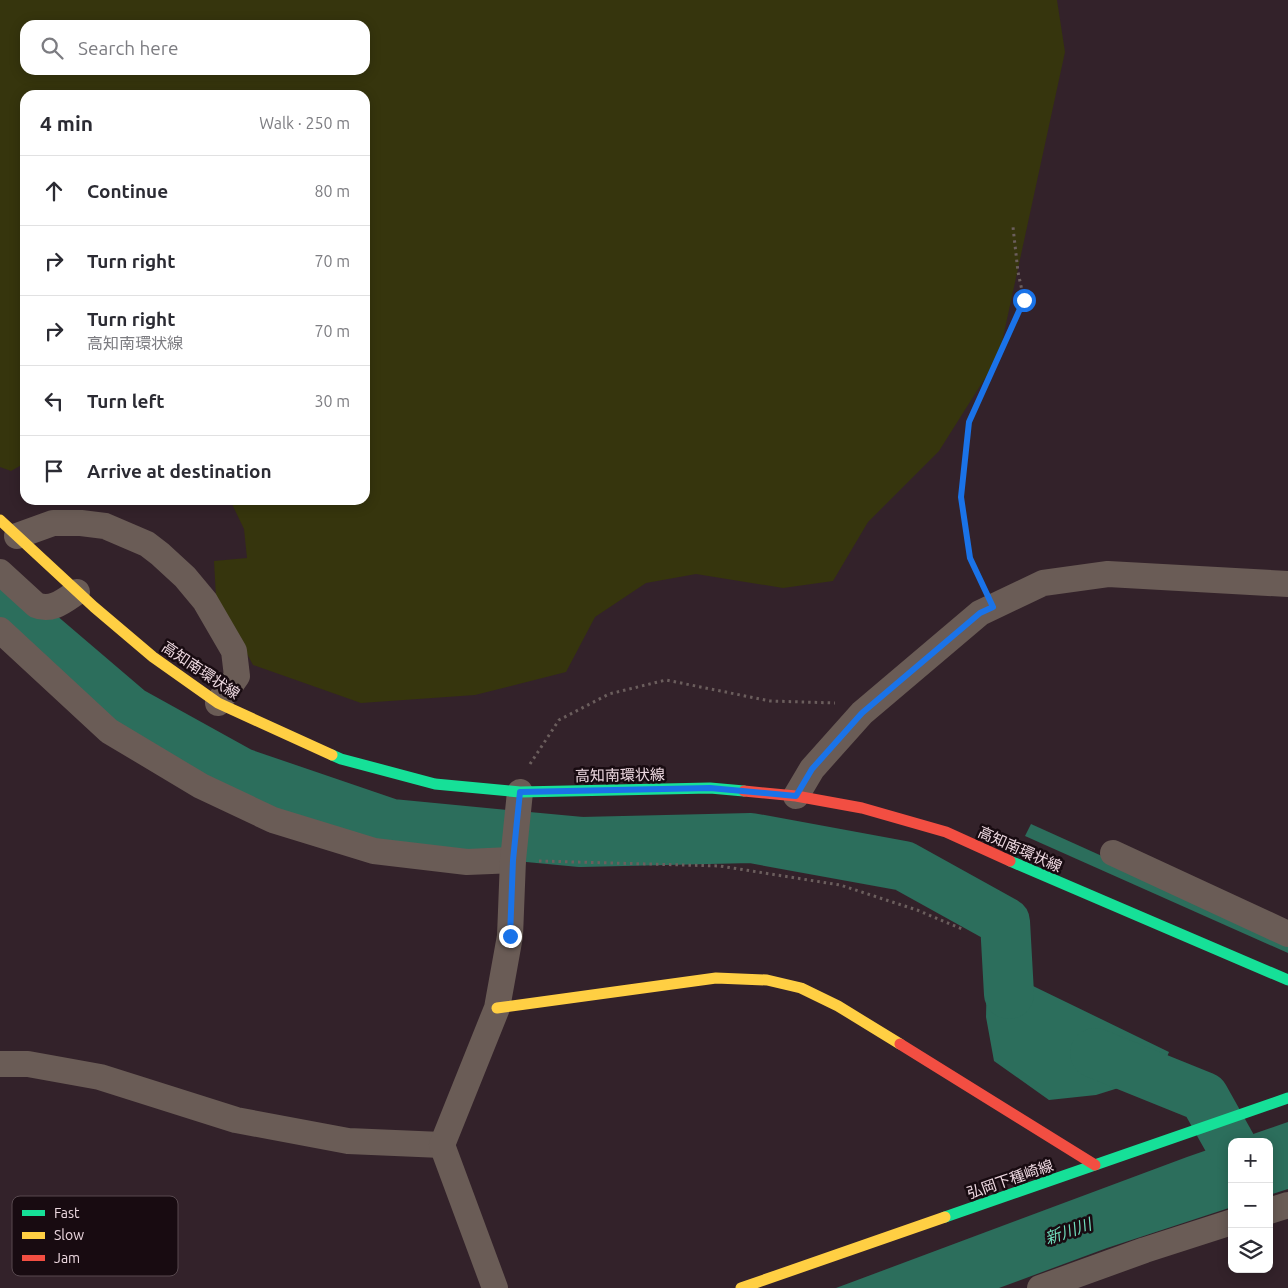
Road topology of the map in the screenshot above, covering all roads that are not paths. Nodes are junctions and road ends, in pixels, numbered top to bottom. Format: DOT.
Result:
graph roads {
  1 [pos="8,528"];
  2 [pos="0,572"];
  3 [pos="1288,584"];
  4 [pos="77,592"];
  5 [pos="0,630"];
  6 [pos="218,703"];
  7 [pos="796,796"];
  8 [pos="519,804"];
  9 [pos="1113,853"];
  10 [pos="513,860"];
  11 [pos="1288,934"];
  12 [pos="1288,980"];
  13 [pos="497,1008"];
  14 [pos="0,1064"];
  15 [pos="1288,1098"];
  16 [pos="442,1144"];
  17 [pos="1095,1165"];
  18 [pos="1288,1205"];
  19 [pos="1273,1209"];
  20 [pos="1228,1223"];
  21 [pos="494,1288"];
  22 [pos="742,1288"];
  23 [pos="1040,1288"];
  1 -- 4 [label="main road, 高知南環状線"];
  1 -- 6 [label="street"];
  2 -- 4 [label="street"];
  3 -- 7 [label="street"];
  4 -- 6 [label="main road, 高知南環状線"];
  5 -- 10 [label="street"];
  6 -- 8 [label="main road, 高知南環状線"];
  7 -- 8 [label="main road, 高知南環状線"];
  7 -- 12 [label="main road, 高知南環状線"];
  8 -- 10 [label="street"];
  9 -- 11 [label="street"];
  10 -- 13 [label="street"];
  13 -- 16 [label="street"];
  13 -- 17 [label="main road"];
  14 -- 16 [label="street"];
  15 -- 17 [label="main road, 弘岡下種崎線"];
  16 -- 21 [label="street"];
  17 -- 22 [label="main road, 弘岡下種崎線"];
  18 -- 19 [label="street"];
  20 -- 23 [label="street"];
}
